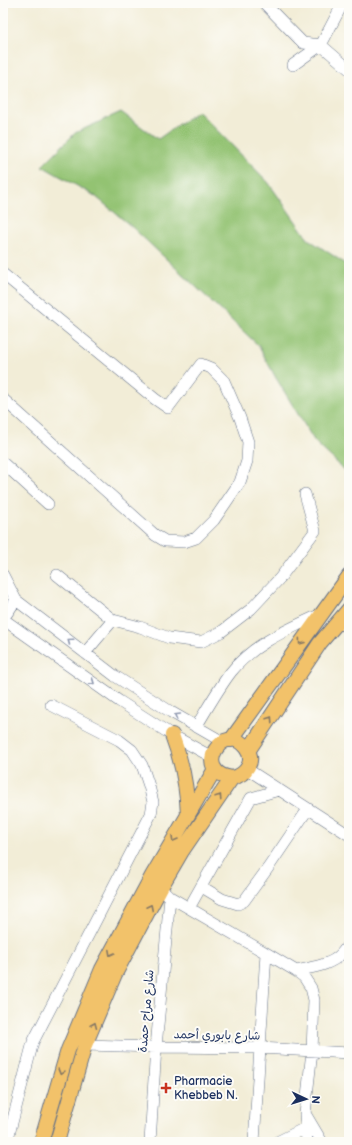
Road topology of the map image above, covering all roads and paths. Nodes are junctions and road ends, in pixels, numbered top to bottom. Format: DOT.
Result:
graph roads {
  1 [pos="264,3"];
  2 [pos="343,3"];
  3 [pos="321,45"];
  4 [pos="293,65"];
  5 [pos="349,68"];
  6 [pos="3,274"];
  7 [pos="3,399"];
  8 [pos="3,463"];
  9 [pos="305,494"];
  10 [pos="48,504"];
  11 [pos="3,575"];
  12 [pos="57,575"];
  13 [pos="349,576"];
  14 [pos="16,600"];
  15 [pos="349,610"];
  16 [pos="321,614"];
  17 [pos="3,619"];
  18 [pos="113,620"];
  19 [pos="343,625"];
  20 [pos="85,653"];
  21 [pos="51,705"];
  22 [pos="196,727"];
  23 [pos="172,735"];
  24 [pos="227,741"];
  25 [pos="248,751"];
  26 [pos="213,763"];
  27 [pos="247,769"];
  28 [pos="232,778"];
  29 [pos="279,790"];
  30 [pos="308,809"];
  31 [pos="188,815"];
  32 [pos="349,835"];
  33 [pos="202,887"];
  34 [pos="165,892"];
  35 [pos="189,908"];
  36 [pos="349,944"];
  37 [pos="266,954"];
  38 [pos="296,971"];
  39 [pos="85,1045"];
  40 [pos="156,1047"];
  41 [pos="260,1048"];
  42 [pos="312,1051"];
  43 [pos="349,1053"];
  44 [pos="305,1114"];
  45 [pos="306,1128"];
  46 [pos="7,1142"];
  47 [pos="41,1142"];
  48 [pos="57,1142"];
  49 [pos="150,1142"];
  50 [pos="254,1142"];
  51 [pos="277,1142"];
  52 [pos="307,1142"];
  53 [pos="322,1142"];
  1 -- 3 [label="street"];
  2 -- 3 [label="street"];
  3 -- 4 [label="street"];
  3 -- 5 [label="street"];
  6 -- 7 [label="street"];
  8 -- 10 [label="street"];
  9 -- 18 [label="street"];
  11 -- 14 [label="street"];
  12 -- 18 [label="street"];
  13 -- 16 [label="main road"];
  14 -- 17 [label="street"];
  20 -- 14 [label="street, one-way"];
  15 -- 19 [label="main road"];
  16 -- 22 [label="street"];
  16 -- 24 [label="main road, one-way"];
  17 -- 23 [label="street, one-way"];
  18 -- 20 [label="street"];
  25 -- 19 [label="main road, one-way"];
  22 -- 20 [label="street, one-way"];
  21 -- 46 [label="street"];
  22 -- 24 [label="street"];
  23 -- 26 [label="street"];
  23 -- 31 [label="main road"];
  24 -- 25 [label="main road"];
  24 -- 26 [label="main road"];
  25 -- 27 [label="main road"];
  26 -- 28 [label="main road"];
  26 -- 31 [label="main road"];
  27 -- 28 [label="main road"];
  27 -- 29 [label="street"];
  34 -- 28 [label="main road, one-way"];
  29 -- 30 [label="street"];
  29 -- 33 [label="street"];
  30 -- 32 [label="street"];
  30 -- 33 [label="street"];
  31 -- 47 [label="main road, one-way"];
  33 -- 35 [label="street"];
  34 -- 35 [label="street"];
  39 -- 34 [label="main road, one-way"];
  34 -- 40 [label="street, شارع مراح حمدة"];
  35 -- 37 [label="street"];
  36 -- 38 [label="street"];
  37 -- 38 [label="street"];
  37 -- 41 [label="street"];
  38 -- 42 [label="street"];
  39 -- 40 [label="street, شارع بابوري أحمد"];
  39 -- 48 [label="main road"];
  40 -- 41 [label="street, شارع بابوري أحمد"];
  40 -- 49 [label="street, شارع مراح حمدة"];
  41 -- 42 [label="street, شارع بابوري أحمد"];
  41 -- 50 [label="street"];
  42 -- 43 [label="street, شارع بابوري أحمد"];
  42 -- 44 [label="street"];
  44 -- 45 [label="street"];
  44 -- 53 [label="street"];
  45 -- 51 [label="street"];
  45 -- 52 [label="street"];
}
